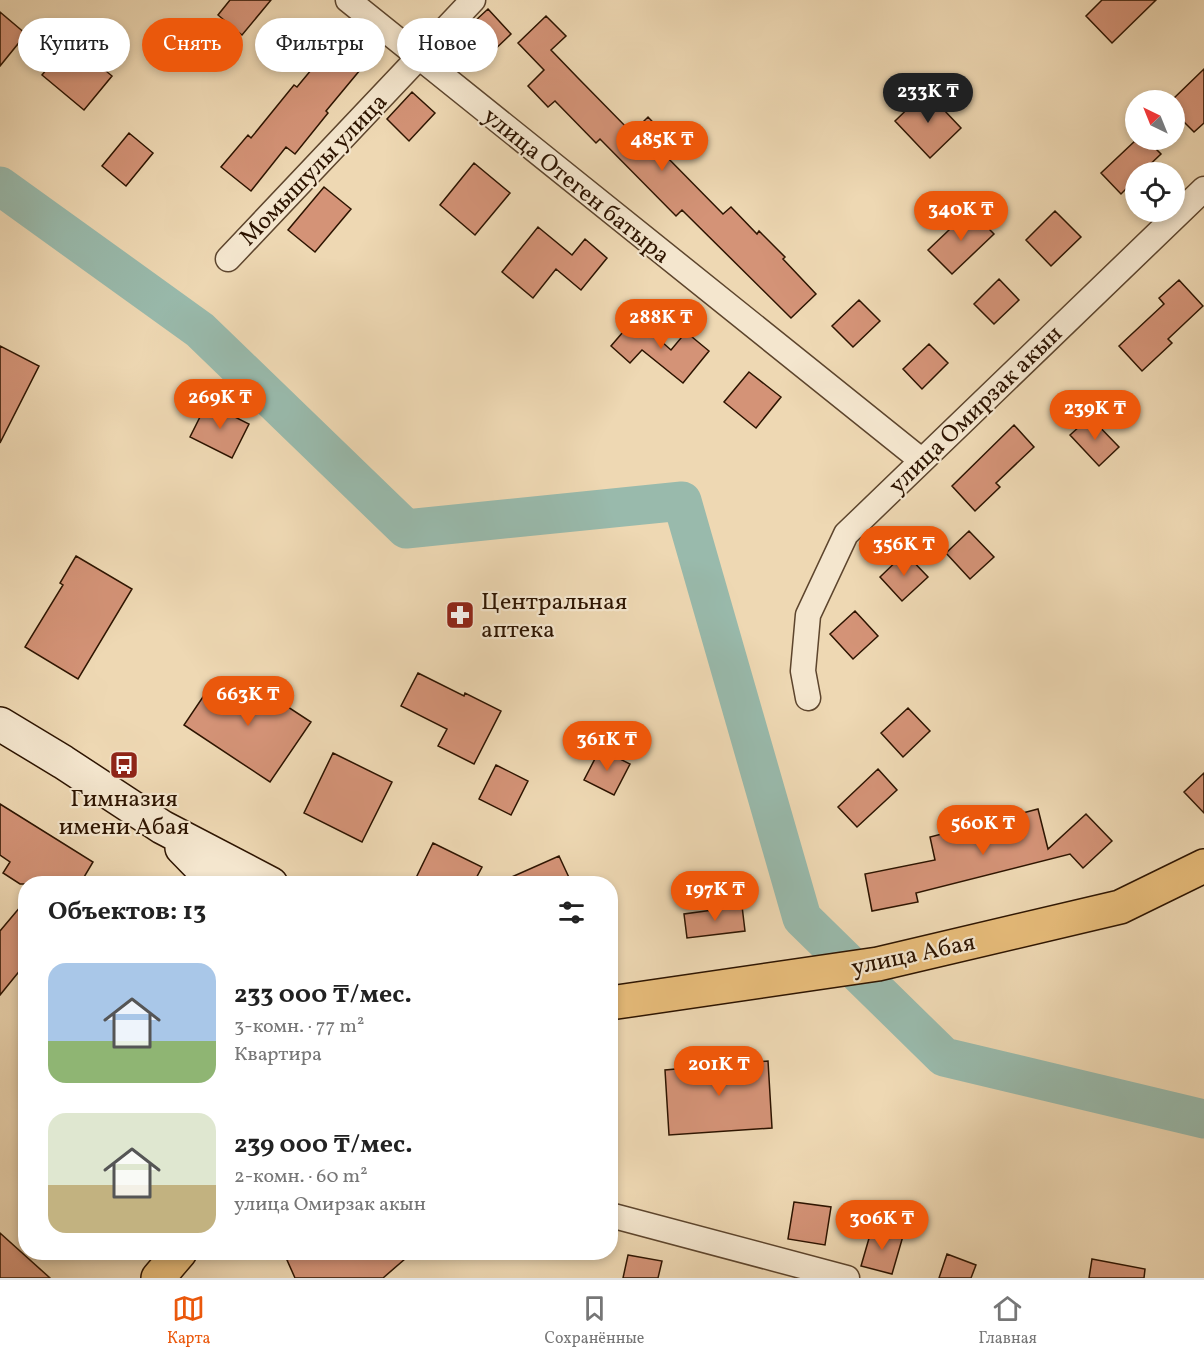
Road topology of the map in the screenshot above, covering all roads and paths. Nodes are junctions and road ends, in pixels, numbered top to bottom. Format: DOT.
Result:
graph roads {
  1 [pos="348,0"];
  2 [pos="473,0"];
  3 [pos="456,18"];
  4 [pos="397,40"];
  5 [pos="406,72"];
  6 [pos="437,72"];
  7 [pos="1204,189"];
  8 [pos="228,259"];
  9 [pos="921,459"];
  10 [pos="808,698"];
  11 [pos="0,724"];
  12 [pos="162,827"];
  13 [pos="1204,866"];
  14 [pos="209,876"];
  15 [pos="256,876"];
  16 [pos="618,1002"];
  17 [pos="618,1217"];
  18 [pos="173,1260"];
  19 [pos="158,1278"];
  20 [pos="847,1278"];
  1 -- 4 [label="street, улица Отеген батыра"];
  2 -- 3 [label="street, Момышулы улица"];
  5 -- 8 [label="street, Момышулы улица"];
  6 -- 9 [label="street, улица Отеген батыра"];
  7 -- 9 [label="street, улица Омирзак акын"];
  9 -- 10 [label="street, улица Омирзак акын"];
  11 -- 12 [label="main road"];
  12 -- 14 [label="main road"];
  12 -- 15 [label="main road"];
  13 -- 16 [label="main road, улица Абая"];
  17 -- 20 [label="street"];
  18 -- 19 [label="main road"];
}
